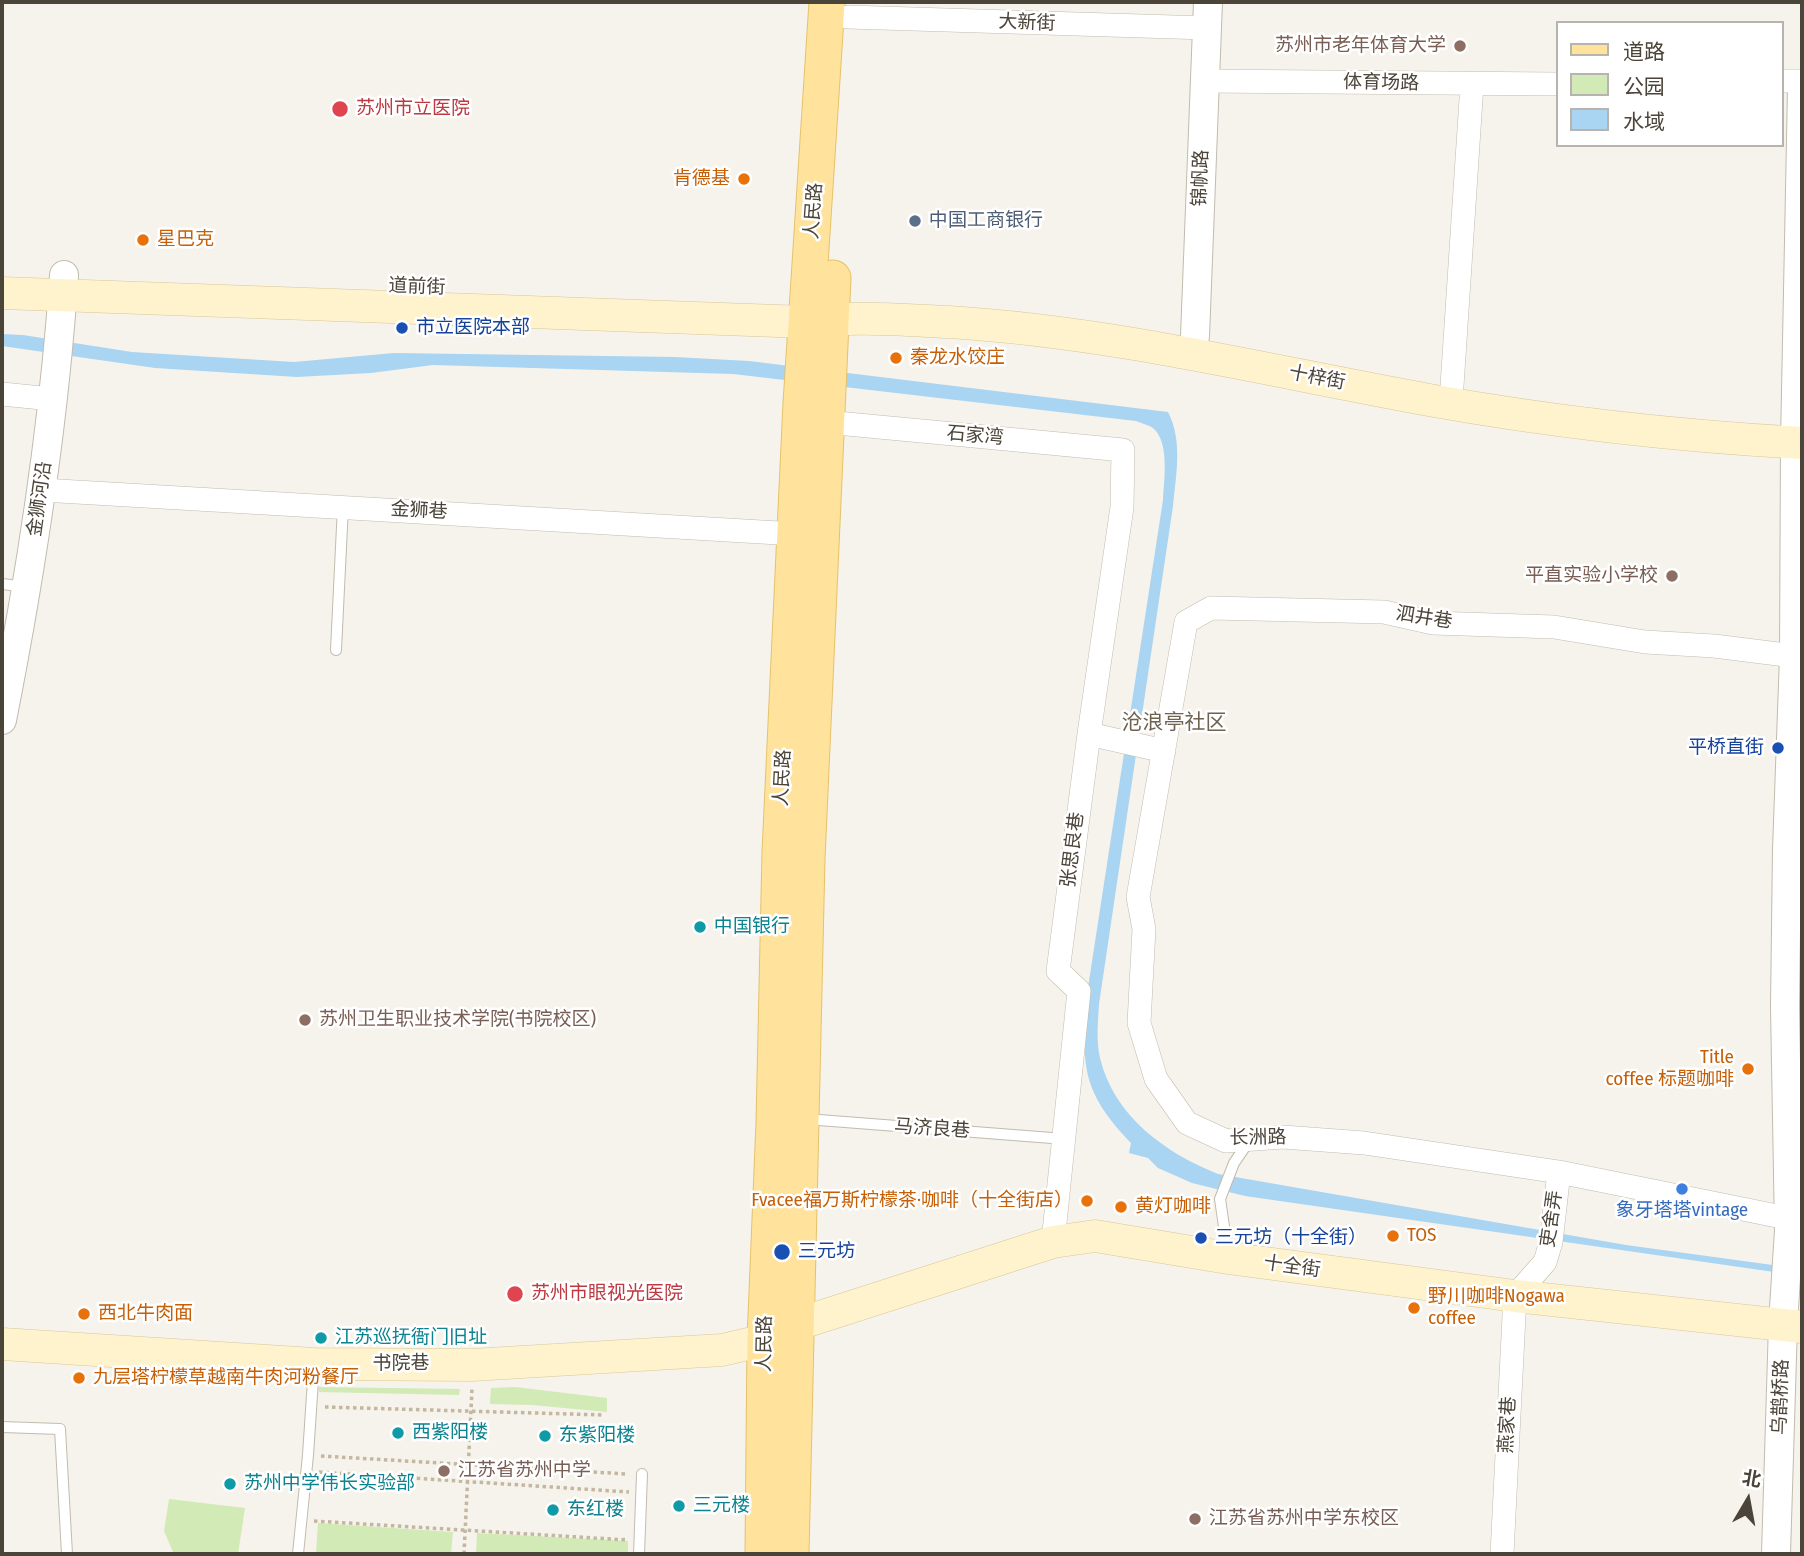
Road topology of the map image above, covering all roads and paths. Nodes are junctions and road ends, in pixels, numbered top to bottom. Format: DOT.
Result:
graph roads {
  1 [pos="841,7"];
  2 [pos="1207,15"];
  3 [pos="1205,81"];
  4 [pos="1783,81"];
  5 [pos="1802,81"];
  6 [pos="1556,83"];
  7 [pos="1472,85"];
  8 [pos="1802,89"];
  9 [pos="2,272"];
  10 [pos="63,285"];
  11 [pos="2,293"];
  12 [pos="818,324"];
  13 [pos="1194,345"];
  14 [pos="1452,386"];
  15 [pos="2,394"];
  16 [pos="52,399"];
  17 [pos="818,413"];
  18 [pos="1799,434"];
  19 [pos="1124,450"];
  20 [pos="42,490"];
  21 [pos="343,506"];
  22 [pos="796,534"];
  23 [pos="15,586"];
  24 [pos="336,650"];
  25 [pos="1794,656"];
  26 [pos="2,720"];
  27 [pos="1088,734"];
  28 [pos="1154,749"];
  29 [pos="1797,751"];
  30 [pos="1794,1007"];
  31 [pos="800,1119"];
  32 [pos="1065,1139"];
  33 [pos="1251,1139"];
  34 [pos="1559,1172"];
  35 [pos="1794,1223"];
  36 [pos="1053,1242"];
  37 [pos="1228,1258"];
  38 [pos="1515,1296"];
  39 [pos="1793,1325"];
  40 [pos="780,1333"];
  41 [pos="2,1344"];
  42 [pos="314,1364"];
  43 [pos="472,1365"];
  44 [pos="312,1407"];
  45 [pos="471,1410"];
  46 [pos="604,1415"];
  47 [pos="2,1427"];
  48 [pos="308,1455"];
  49 [pos="470,1466"];
  50 [pos="307,1471"];
  51 [pos="642,1475"];
  52 [pos="469,1483"];
  53 [pos="642,1493"];
  54 [pos="302,1520"];
  55 [pos="466,1530"];
  56 [pos="640,1541"];
  57 [pos="67,1554"];
  58 [pos="298,1554"];
  59 [pos="464,1554"];
  60 [pos="639,1554"];
  61 [pos="762,1554"];
  62 [pos="791,1554"];
  63 [pos="1502,1554"];
  64 [pos="1776,1554"];
  1 -- 2 [label="street, 大新街"];
  1 -- 12 [label="main road, 人民路"];
  2 -- 3 [label="street, 锦帆路"];
  3 -- 7 [label="street, 体育场路"];
  3 -- 13 [label="street, 锦帆路"];
  4 -- 5 [label="street"];
  6 -- 7 [label="street, 体育场路"];
  7 -- 14 [label="street"];
  8 -- 18 [label="street"];
  9 -- 10 [label="main road, 道前街"];
  10 -- 11 [label="main road, 道前街"];
  10 -- 12 [label="main road, 道前街"];
  10 -- 16 [label="street, 金狮河沿"];
  12 -- 13 [label="main road, 十梓街"];
  12 -- 17 [label="main road, 人民路"];
  13 -- 14 [label="main road, 十梓街"];
  13 -- 18 [label="main road, 十梓街"];
  14 -- 18 [label="main road, 十梓街"];
  15 -- 16 [label="street"];
  16 -- 20 [label="street, 金狮河沿"];
  17 -- 19 [label="street, 石家湾"];
  17 -- 22 [label="main road, 人民路"];
  17 -- 31 [label="main road, 人民路"];
  18 -- 25 [label="street"];
  19 -- 27 [label="street, 张思良巷"];
  20 -- 21 [label="street, 金狮巷"];
  20 -- 23 [label="street, 金狮河沿"];
  21 -- 22 [label="street, 金狮巷"];
  21 -- 24 [label="lane"];
  22 -- 40 [label="main road, 人民路"];
  23 -- 26 [label="street, 金狮河沿"];
  25 -- 28 [label="street, 泗井巷"];
  25 -- 29 [label="street"];
  27 -- 28 [label="street"];
  27 -- 32 [label="street, 张思良巷"];
  28 -- 33 [label="street, 长洲路"];
  29 -- 30 [label="street"];
  30 -- 35 [label="street"];
  31 -- 32 [label="lane, 马济良巷"];
  31 -- 40 [label="main road, 人民路"];
  32 -- 36 [label="street, 张思良巷"];
  33 -- 34 [label="street, 长洲路"];
  33 -- 37 [label="lane"];
  34 -- 35 [label="street, 长洲路"];
  34 -- 38 [label="street, 吏舍弄"];
  35 -- 39 [label="street"];
  36 -- 37 [label="main road, 十全街"];
  36 -- 40 [label="main road, 十全街"];
  37 -- 38 [label="main road, 十全街"];
  38 -- 39 [label="main road, 十全街"];
  38 -- 63 [label="street, 燕家巷"];
  39 -- 64 [label="street, 乌鹊桥路"];
  40 -- 43 [label="main road, 书院巷"];
  40 -- 61 [label="main road, 人民路"];
  40 -- 62 [label="main road, 人民路"];
  41 -- 42 [label="main road, 书院巷"];
  42 -- 43 [label="main road, 书院巷"];
  42 -- 44 [label="lane"];
  43 -- 45 [label="path"];
  44 -- 45 [label="path"];
  44 -- 48 [label="lane"];
  45 -- 46 [label="path"];
  45 -- 49 [label="path"];
  47 -- 57 [label="lane"];
  48 -- 49 [label="path"];
  48 -- 50 [label="lane"];
  49 -- 51 [label="path"];
  49 -- 52 [label="path"];
  50 -- 52 [label="path"];
  50 -- 54 [label="lane"];
  51 -- 53 [label="lane"];
  52 -- 53 [label="path"];
  52 -- 55 [label="path"];
  53 -- 56 [label="lane"];
  54 -- 55 [label="path"];
  54 -- 58 [label="lane"];
  55 -- 56 [label="path"];
  55 -- 59 [label="path"];
  56 -- 60 [label="lane"];
}
